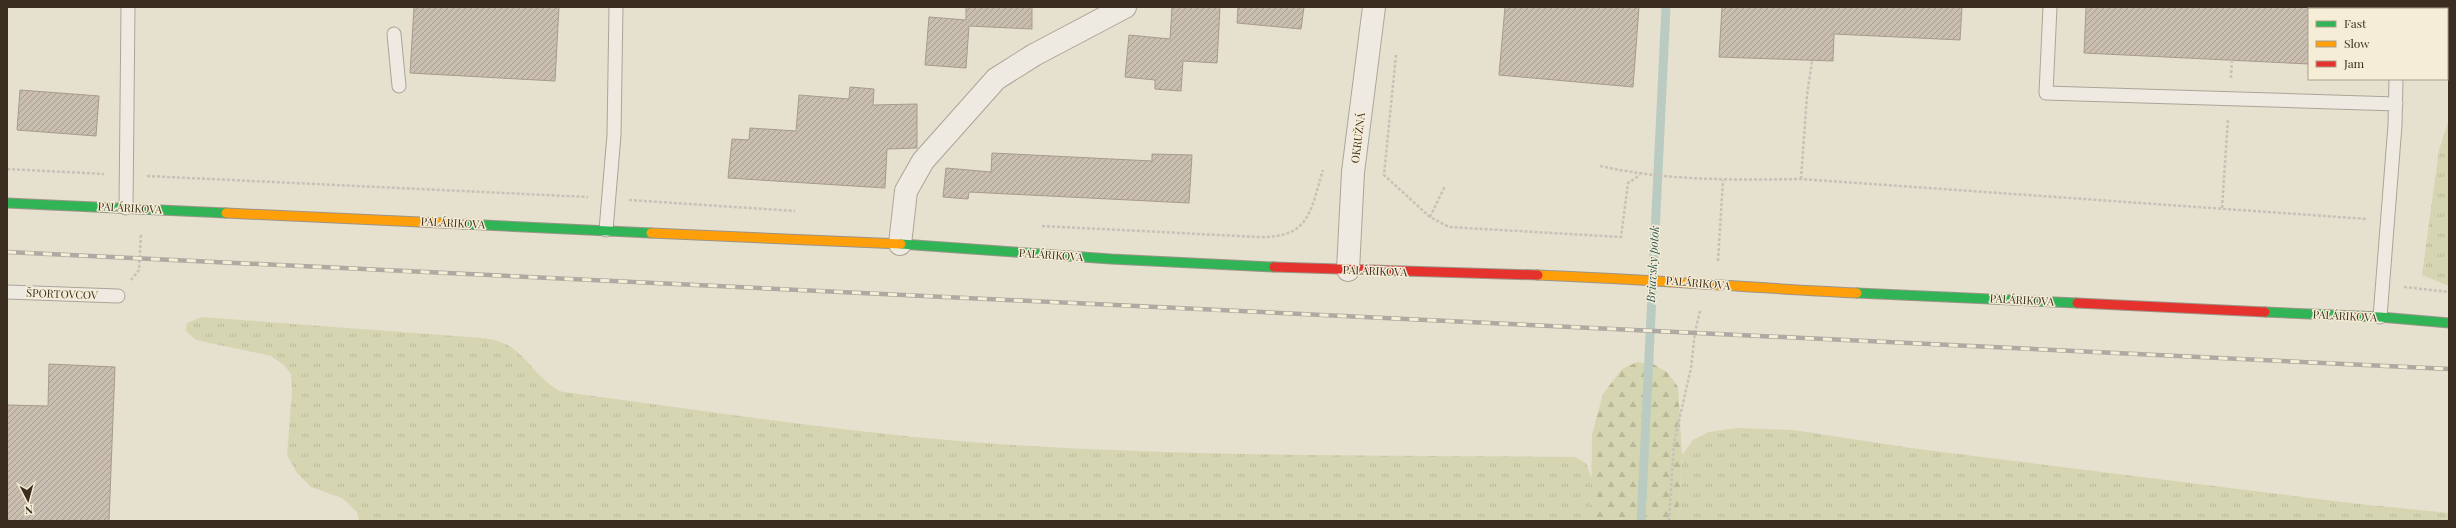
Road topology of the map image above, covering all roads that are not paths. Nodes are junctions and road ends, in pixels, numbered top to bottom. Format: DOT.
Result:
graph roads {
  1 [pos="128,7"];
  2 [pos="616,7"];
  3 [pos="1125,7"];
  4 [pos="1374,7"];
  5 [pos="2050,7"];
  6 [pos="394,34"];
  7 [pos="2396,80"];
  8 [pos="399,86"];
  9 [pos="2396,104"];
  10 [pos="7,202"];
  11 [pos="126,208"];
  12 [pos="606,230"];
  13 [pos="900,244"];
  14 [pos="1348,270"];
  15 [pos="7,292"];
  16 [pos="118,296"];
  17 [pos="2380,317"];
  18 [pos="2449,323"];
  1 -- 11 [label="lane"];
  2 -- 12 [label="lane"];
  3 -- 13 [label="street"];
  4 -- 14 [label="street, OKRUŽNÁ"];
  5 -- 9 [label="lane"];
  6 -- 8 [label="lane"];
  7 -- 9 [label="lane"];
  9 -- 17 [label="lane"];
  10 -- 11 [label="main road, PALÁRIKOVA"];
  11 -- 12 [label="main road, PALÁRIKOVA"];
  12 -- 13 [label="main road, PALÁRIKOVA"];
  13 -- 14 [label="main road, PALÁRIKOVA"];
  14 -- 17 [label="main road, PALÁRIKOVA"];
  15 -- 16 [label="lane, ŠPORTOVCOV"];
  17 -- 18 [label="main road, PALÁRIKOVA"];
}
